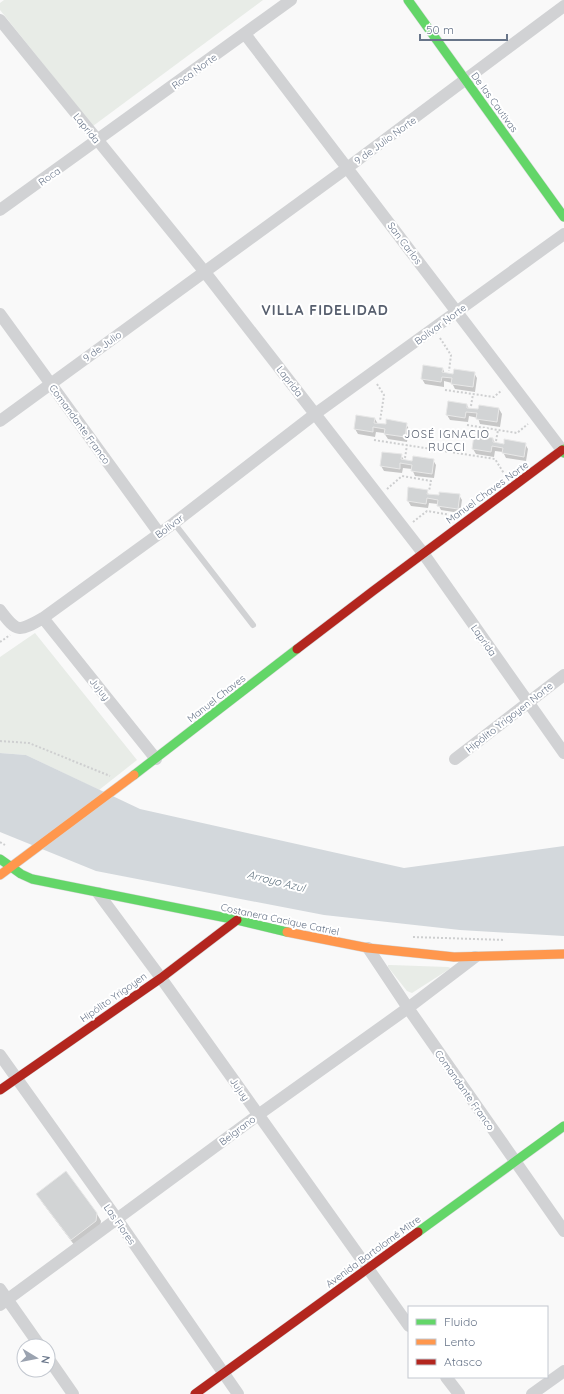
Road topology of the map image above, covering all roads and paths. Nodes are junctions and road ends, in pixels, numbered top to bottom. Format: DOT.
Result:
graph roads {
  1 [pos="291,0"];
  2 [pos="408,0"];
  3 [pos="564,6"];
  4 [pos="0,20"];
  5 [pos="245,34"];
  6 [pos="466,80"];
  7 [pos="97,141"];
  8 [pos="347,168"];
  9 [pos="0,210"];
  10 [pos="564,217"];
  11 [pos="564,234"];
  12 [pos="204,271"];
  13 [pos="457,312"];
  14 [pos="0,314"];
  15 [pos="434,329"];
  16 [pos="449,371"];
  17 [pos="371,374"];
  18 [pos="511,383"];
  19 [pos="51,384"];
  20 [pos="445,390"];
  21 [pos="473,394"];
  22 [pos="471,406"];
  23 [pos="315,414"];
  24 [pos="537,418"];
  25 [pos="0,421"];
  26 [pos="380,421"];
  27 [pos="467,425"];
  28 [pos="498,430"];
  29 [pos="374,440"];
  30 [pos="496,441"];
  31 [pos="407,445"];
  32 [pos="563,450"];
  33 [pos="405,458"];
  34 [pos="514,487"];
  35 [pos="429,492"];
  36 [pos="379,496"];
  37 [pos="467,521"];
  38 [pos="174,523"];
  39 [pos="404,530"];
  40 [pos="159,533"];
  41 [pos="423,553"];
  42 [pos="0,610"];
  43 [pos="43,618"];
  44 [pos="253,625"];
  45 [pos="564,674"];
  46 [pos="527,702"];
  47 [pos="0,741"];
  48 [pos="564,753"];
  49 [pos="156,759"];
  50 [pos="455,759"];
  51 [pos="126,782"];
  52 [pos="0,842"];
  53 [pos="22,859"];
  54 [pos="0,860"];
  55 [pos="12,867"];
  56 [pos="0,876"];
  57 [pos="98,893"];
  58 [pos="237,920"];
  59 [pos="407,937"];
  60 [pos="510,940"];
  61 [pos="368,948"];
  62 [pos="564,954"];
  63 [pos="475,957"];
  64 [pos="161,978"];
  65 [pos="408,1008"];
  66 [pos="0,1055"];
  67 [pos="17,1078"];
  68 [pos="0,1090"];
  69 [pos="258,1115"];
  70 [pos="564,1126"];
  71 [pos="521,1169"];
  72 [pos="117,1219"];
  73 [pos="564,1231"];
  74 [pos="372,1276"];
  75 [pos="0,1289"];
  76 [pos="4,1302"];
  77 [pos="408,1325"];
  78 [pos="33,1338"];
  79 [pos="56,1370"];
  80 [pos="564,1371"];
  81 [pos="223,1373"];
  82 [pos="447,1378"];
  83 [pos="73,1394"];
  84 [pos="195,1394"];
  85 [pos="238,1394"];
  86 [pos="459,1394"];
  87 [pos="532,1394"];
  1 -- 5 [label="street, Roca Norte"];
  2 -- 6 [label="main road, De las Cautivas"];
  3 -- 6 [label="street, 9 de Julio Norte"];
  4 -- 7 [label="street, Laprida"];
  5 -- 7 [label="street, Roca Norte"];
  5 -- 8 [label="street, San Carlos"];
  6 -- 8 [label="street, 9 de Julio Norte"];
  6 -- 10 [label="main road, De las Cautivas"];
  7 -- 9 [label="street, Roca"];
  7 -- 12 [label="street, Laprida"];
  8 -- 12 [label="street, 9 de Julio Norte"];
  8 -- 13 [label="street, San Carlos"];
  11 -- 13 [label="street, Bolívar Norte"];
  12 -- 19 [label="street, 9 de Julio"];
  12 -- 23 [label="street, Laprida"];
  13 -- 15 [label="street, Bolívar Norte"];
  13 -- 18 [label="street, San Carlos"];
  14 -- 19 [label="street, Comandante Franco"];
  15 -- 16 [label="path"];
  15 -- 17 [label="street, Bolívar Norte"];
  17 -- 23 [label="street, Bolívar Norte"];
  17 -- 26 [label="path"];
  18 -- 21 [label="path"];
  18 -- 24 [label="street, San Carlos"];
  19 -- 25 [label="street, 9 de Julio"];
  19 -- 40 [label="street, Comandante Franco"];
  20 -- 21 [label="path"];
  21 -- 22 [label="path"];
  23 -- 36 [label="street, Laprida"];
  23 -- 38 [label="street, Bolívar"];
  24 -- 28 [label="path"];
  24 -- 32 [label="street, San Carlos"];
  27 -- 28 [label="path"];
  28 -- 30 [label="path"];
  29 -- 31 [label="path"];
  31 -- 33 [label="path"];
  31 -- 34 [label="path"];
  32 -- 34 [label="main road, Manuel Chaves Norte"];
  34 -- 37 [label="main road, Manuel Chaves Norte"];
  35 -- 36 [label="path"];
  36 -- 39 [label="street, Laprida"];
  37 -- 39 [label="path"];
  37 -- 41 [label="main road, Manuel Chaves Norte"];
  38 -- 40 [label="street, Bolívar"];
  38 -- 44 [label="lane"];
  39 -- 41 [label="street, Laprida"];
  40 -- 43 [label="street, Bolívar"];
  41 -- 46 [label="street, Laprida"];
  41 -- 49 [label="main road, Manuel Chaves"];
  42 -- 43 [label="street, Bolívar"];
  43 -- 49 [label="street, Jujuy"];
  45 -- 46 [label="street, Hipólito Yrigoyen Norte"];
  46 -- 48 [label="street, Laprida"];
  46 -- 50 [label="street, Hipólito Yrigoyen Norte"];
  47 -- 51 [label="path"];
  49 -- 51 [label="main road, Manuel Chaves"];
  51 -- 53 [label="main road, Manuel Chaves"];
  52 -- 53 [label="path"];
  53 -- 55 [label="main road, Manuel Chaves"];
  54 -- 55 [label="main road, Costanera Cacique Catriel"];
  55 -- 56 [label="main road, Manuel Chaves"];
  55 -- 57 [label="main road, Costanera Cacique Catriel"];
  57 -- 58 [label="main road, Costanera Cacique Catriel"];
  57 -- 64 [label="street, Jujuy"];
  58 -- 61 [label="main road, Costanera Cacique Catriel"];
  58 -- 64 [label="main road, Hipólito Yrigoyen"];
  59 -- 60 [label="path"];
  61 -- 63 [label="main road, Costanera Cacique Catriel"];
  61 -- 65 [label="street, Comandante Franco"];
  62 -- 63 [label="main road, Costanera Cacique Catriel"];
  63 -- 65 [label="street, Belgrano"];
  64 -- 67 [label="main road, Hipólito Yrigoyen"];
  64 -- 69 [label="street, Jujuy"];
  65 -- 69 [label="street, Belgrano"];
  65 -- 71 [label="street, Comandante Franco"];
  66 -- 67 [label="street, Las Flores"];
  67 -- 68 [label="main road, Hipólito Yrigoyen"];
  67 -- 72 [label="street, Las Flores"];
  69 -- 72 [label="street, Belgrano"];
  69 -- 74 [label="street, Jujuy"];
  70 -- 71 [label="main road, Avenida Bartolomé Mitre"];
  71 -- 73 [label="street, Comandante Franco"];
  71 -- 74 [label="main road, Avenida Bartolomé Mitre"];
  72 -- 76 [label="street, Belgrano"];
  72 -- 81 [label="street, Las Flores"];
  74 -- 77 [label="street, Jujuy"];
  74 -- 81 [label="main road, Avenida Bartolomé Mitre"];
  75 -- 76 [label="street"];
  76 -- 78 [label="street"];
  79 -- 83 [label="street"];
  80 -- 87 [label="street"];
  81 -- 84 [label="main road, Avenida Bartolomé Mitre"];
  81 -- 85 [label="street, Las Flores"];
  82 -- 86 [label="street"];
}
